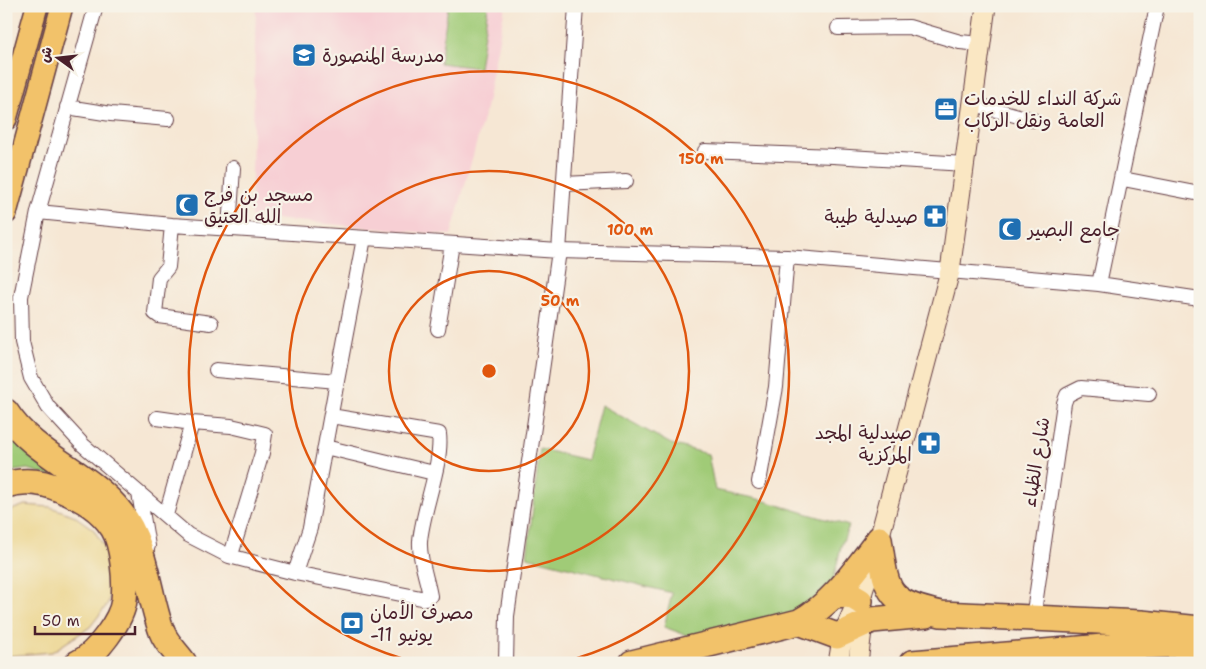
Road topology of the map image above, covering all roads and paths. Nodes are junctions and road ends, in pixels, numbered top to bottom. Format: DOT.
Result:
graph roads {
  1 [pos="37,6"];
  2 [pos="62,6"];
  3 [pos="96,6"];
  4 [pos="576,6"];
  5 [pos="986,6"];
  6 [pos="1157,6"];
  7 [pos="838,28"];
  8 [pos="981,44"];
  9 [pos="974,104"];
  10 [pos="67,108"];
  11 [pos="6,119"];
  12 [pos="168,119"];
  13 [pos="1033,120"];
  14 [pos="705,151"];
  15 [pos="964,164"];
  16 [pos="233,168"];
  17 [pos="1123,179"];
  18 [pos="626,181"];
  19 [pos="564,184"];
  20 [pos="1200,194"];
  21 [pos="38,212"];
  22 [pos="6,213"];
  23 [pos="172,225"];
  24 [pos="229,229"];
  25 [pos="364,238"];
  26 [pos="452,244"];
  27 [pos="559,251"];
  28 [pos="787,257"];
  29 [pos="950,271"];
  30 [pos="1099,284"];
  31 [pos="1200,299"];
  32 [pos="211,323"];
  33 [pos="438,329"];
  34 [pos="216,370"];
  35 [pos="337,381"];
  36 [pos="1149,394"];
  37 [pos="6,412"];
  38 [pos="331,416"];
  39 [pos="157,418"];
  40 [pos="192,423"];
  41 [pos="325,448"];
  42 [pos="434,473"];
  43 [pos="759,482"];
  44 [pos="6,485"];
  45 [pos="139,493"];
  46 [pos="166,515"];
  47 [pos="879,539"];
  48 [pos="231,555"];
  49 [pos="295,573"];
  50 [pos="833,596"];
  51 [pos="862,612"];
  52 [pos="941,614"];
  53 [pos="1034,618"];
  54 [pos="799,622"];
  55 [pos="1200,629"];
  56 [pos="843,634"];
  57 [pos="1200,644"];
  58 [pos="78,663"];
  59 [pos="184,663"];
  60 [pos="193,663"];
  61 [pos="506,663"];
  62 [pos="632,663"];
  63 [pos="838,663"];
  64 [pos="858,663"];
  65 [pos="912,663"];
  1 -- 11 [label="main road"];
  2 -- 22 [label="main road"];
  3 -- 10 [label="street"];
  4 -- 19 [label="street"];
  5 -- 8 [label="main road"];
  6 -- 17 [label="street"];
  7 -- 8 [label="street"];
  8 -- 9 [label="main road"];
  9 -- 13 [label="street"];
  9 -- 15 [label="main road"];
  10 -- 12 [label="street"];
  10 -- 21 [label="street"];
  14 -- 15 [label="street"];
  15 -- 29 [label="main road"];
  16 -- 24 [label="street"];
  17 -- 20 [label="street"];
  17 -- 30 [label="street"];
  18 -- 19 [label="street"];
  19 -- 27 [label="street"];
  21 -- 23 [label="street"];
  21 -- 45 [label="street"];
  23 -- 24 [label="street"];
  23 -- 32 [label="street"];
  24 -- 25 [label="street"];
  25 -- 26 [label="street"];
  25 -- 35 [label="street"];
  26 -- 27 [label="street"];
  26 -- 33 [label="street"];
  27 -- 28 [label="street"];
  27 -- 61 [label="street"];
  28 -- 29 [label="street"];
  28 -- 43 [label="street"];
  29 -- 30 [label="street"];
  29 -- 47 [label="main road"];
  30 -- 31 [label="street"];
  34 -- 35 [label="street"];
  35 -- 38 [label="street"];
  36 -- 53 [label="street, شارع الظباء"];
  37 -- 59 [label="highway"];
  38 -- 41 [label="street"];
  38 -- 42 [label="street"];
  39 -- 40 [label="street"];
  40 -- 46 [label="street"];
  40 -- 48 [label="street"];
  41 -- 42 [label="street"];
  41 -- 49 [label="street"];
  42 -- 49 [label="street"];
  44 -- 58 [label="highway"];
  45 -- 46 [label="street"];
  45 -- 60 [label="street"];
  46 -- 48 [label="street"];
  47 -- 50 [label="highway"];
  47 -- 51 [label="main road"];
  47 -- 52 [label="highway"];
  48 -- 49 [label="street"];
  50 -- 51 [label="highway"];
  50 -- 54 [label="highway"];
  51 -- 52 [label="highway"];
  51 -- 56 [label="highway"];
  51 -- 64 [label="main road"];
  52 -- 53 [label="highway"];
  53 -- 55 [label="highway"];
  54 -- 56 [label="highway"];
  54 -- 62 [label="highway"];
  56 -- 63 [label="main road"];
  57 -- 65 [label="highway"];
}
